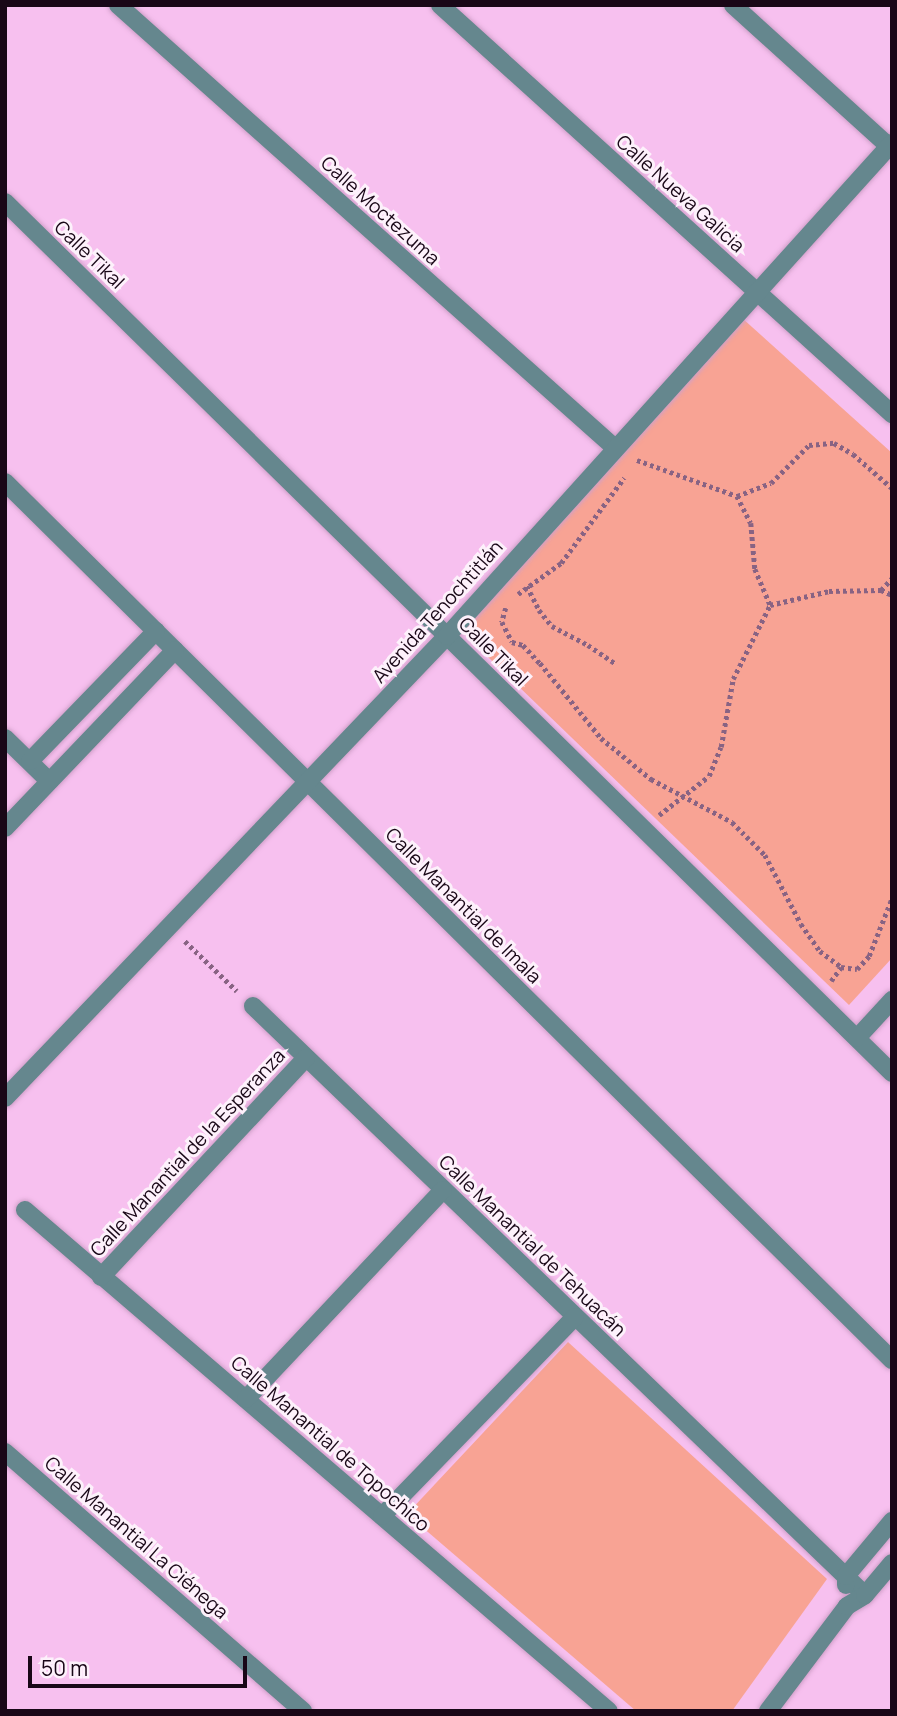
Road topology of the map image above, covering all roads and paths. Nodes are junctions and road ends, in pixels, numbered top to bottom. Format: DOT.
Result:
graph roads {
  1 [pos="118,5"];
  2 [pos="440,5"];
  3 [pos="733,5"];
  4 [pos="891,146"];
  5 [pos="5,202"];
  6 [pos="756,292"];
  7 [pos="892,414"];
  8 [pos="615,448"];
  9 [pos="637,460"];
  10 [pos="5,482"];
  11 [pos="892,488"];
  12 [pos="737,496"];
  13 [pos="522,550"];
  14 [pos="892,578"];
  15 [pos="527,589"];
  16 [pos="881,590"];
  17 [pos="892,595"];
  18 [pos="770,605"];
  19 [pos="156,631"];
  20 [pos="447,636"];
  21 [pos="175,650"];
  22 [pos="616,664"];
  23 [pos="5,738"];
  24 [pos="30,761"];
  25 [pos="49,781"];
  26 [pos="309,783"];
  27 [pos="682,794"];
  28 [pos="5,828"];
  29 [pos="642,829"];
  30 [pos="892,898"];
  31 [pos="170,927"];
  32 [pos="892,1000"];
  33 [pos="253,1006"];
  34 [pos="857,1038"];
  35 [pos="306,1058"];
  36 [pos="892,1073"];
  37 [pos="5,1098"];
  38 [pos="443,1190"];
  39 [pos="25,1210"];
  40 [pos="101,1277"];
  41 [pos="575,1317"];
  42 [pos="892,1360"];
  43 [pos="246,1399"];
  44 [pos="5,1452"];
  45 [pos="382,1516"];
  46 [pos="892,1521"];
  47 [pos="892,1563"];
  48 [pos="846,1576"];
  49 [pos="865,1595"];
  50 [pos="847,1606"];
  51 [pos="303,1711"];
  52 [pos="608,1711"];
  53 [pos="768,1711"];
  1 -- 8 [label="street, Calle Moctezuma"];
  2 -- 6 [label="street, Calle Nueva Galicia"];
  3 -- 4 [label="street"];
  4 -- 6 [label="street, Avenida Tenochtitlán"];
  5 -- 20 [label="street, Calle Tikal"];
  6 -- 7 [label="street, Calle Nueva Galicia"];
  6 -- 8 [label="street, Avenida Tenochtitlán"];
  8 -- 9 [label="path"];
  8 -- 13 [label="street, Avenida Tenochtitlán"];
  9 -- 12 [label="path"];
  9 -- 15 [label="path"];
  10 -- 19 [label="street, Calle Manantial de Imala"];
  11 -- 12 [label="path"];
  12 -- 18 [label="path"];
  13 -- 15 [label="path"];
  13 -- 20 [label="street, Avenida Tenochtitlán"];
  14 -- 16 [label="path"];
  15 -- 22 [label="path"];
  15 -- 27 [label="path"];
  16 -- 17 [label="path"];
  16 -- 18 [label="path"];
  18 -- 27 [label="path"];
  19 -- 21 [label="street, Calle Manantial de Imala"];
  19 -- 24 [label="street"];
  20 -- 26 [label="street, Avenida Tenochtitlán"];
  20 -- 29 [label="street, Calle Tikal"];
  21 -- 25 [label="street"];
  21 -- 26 [label="street, Calle Manantial de Imala"];
  23 -- 24 [label="street"];
  24 -- 25 [label="street"];
  25 -- 28 [label="street"];
  26 -- 31 [label="street, Avenida Tenochtitlán"];
  26 -- 42 [label="street, Calle Manantial de Imala"];
  27 -- 29 [label="path"];
  27 -- 30 [label="path"];
  29 -- 34 [label="street, Calle Tikal"];
  31 -- 33 [label="path"];
  31 -- 37 [label="street, Avenida Tenochtitlán"];
  32 -- 34 [label="street"];
  33 -- 35 [label="street, Calle Manantial de Tehuacán"];
  34 -- 36 [label="street, Calle Tikal"];
  35 -- 38 [label="street, Calle Manantial de Tehuacán"];
  35 -- 40 [label="street, Calle Manantial de la Esperanza"];
  38 -- 41 [label="street, Calle Manantial de Tehuacán"];
  38 -- 43 [label="street"];
  39 -- 40 [label="street, Calle Manantial de Topochico"];
  40 -- 43 [label="street, Calle Manantial de Topochico"];
  41 -- 45 [label="street"];
  41 -- 48 [label="street, Calle Manantial de Tehuacán"];
  43 -- 45 [label="street, Calle Manantial de Topochico"];
  44 -- 51 [label="street, Calle Manantial La Ciénega"];
  45 -- 52 [label="street, Calle Manantial de Topochico"];
  46 -- 48 [label="street"];
  47 -- 49 [label="street"];
  48 -- 49 [label="street, Calle Manantial de Tehuacán"];
  48 -- 50 [label="street"];
  49 -- 50 [label="street"];
  50 -- 53 [label="street"];
}
